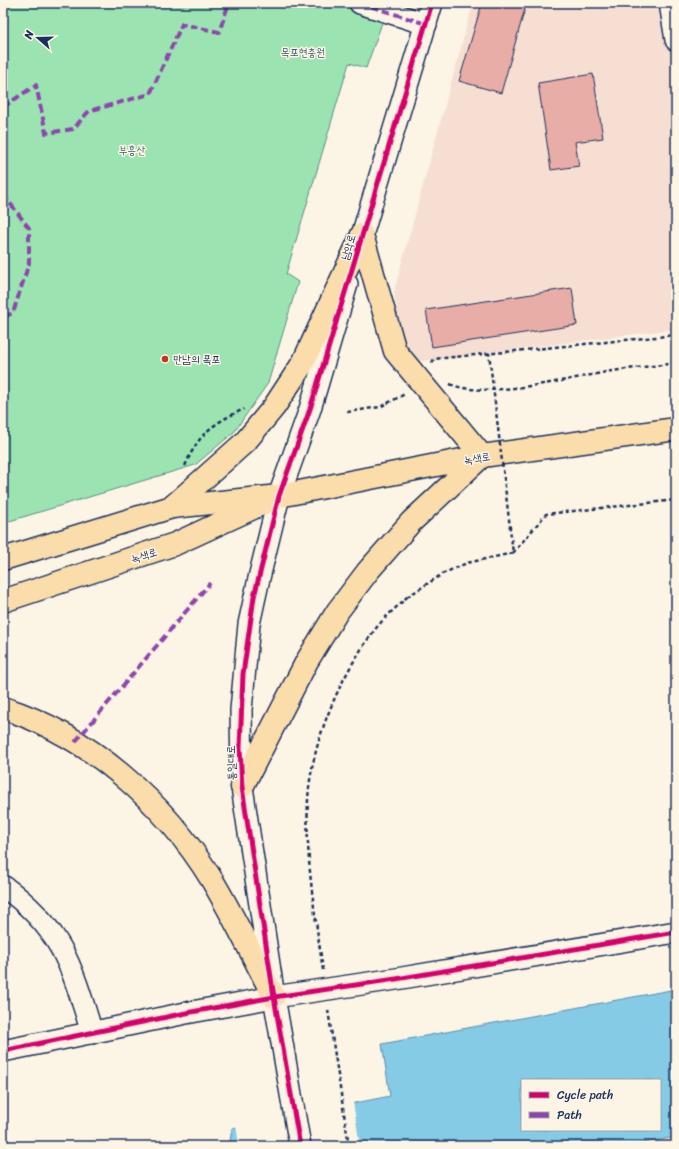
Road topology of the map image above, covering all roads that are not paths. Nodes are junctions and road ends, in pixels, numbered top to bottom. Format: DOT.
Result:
graph roads {
  1 [pos="360,3"];
  2 [pos="432,3"];
  3 [pos="670,3"];
  4 [pos="426,24"];
  5 [pos="676,40"];
  6 [pos="362,235"];
  7 [pos="676,429"];
  8 [pos="482,456"];
  9 [pos="279,496"];
  10 [pos="172,507"];
  11 [pos="3,559"];
  12 [pos="3,600"];
  13 [pos="3,708"];
  14 [pos="242,787"];
  15 [pos="3,886"];
  16 [pos="676,932"];
  17 [pos="274,997"];
  18 [pos="92,1033"];
  19 [pos="3,1051"];
  20 [pos="300,1146"];
  1 -- 4 [label="street"];
  2 -- 4 [label="street, 남악로"];
  3 -- 5 [label="street"];
  4 -- 6 [label="street, 남악로"];
  6 -- 8 [label="main road"];
  6 -- 9 [label="street, 남악로"];
  6 -- 10 [label="main road"];
  7 -- 8 [label="main road, 녹색로"];
  8 -- 9 [label="main road, 녹색로"];
  8 -- 14 [label="main road"];
  9 -- 10 [label="main road, 녹색로"];
  9 -- 12 [label="main road, 녹색로"];
  9 -- 14 [label="street, 통일대로"];
  10 -- 11 [label="main road, 녹색로"];
  13 -- 17 [label="main road"];
  14 -- 17 [label="street, 통일대로"];
  15 -- 18 [label="street"];
  16 -- 17 [label="street"];
  17 -- 18 [label="street"];
  17 -- 20 [label="street, 통일대로"];
  18 -- 19 [label="street"];
}
